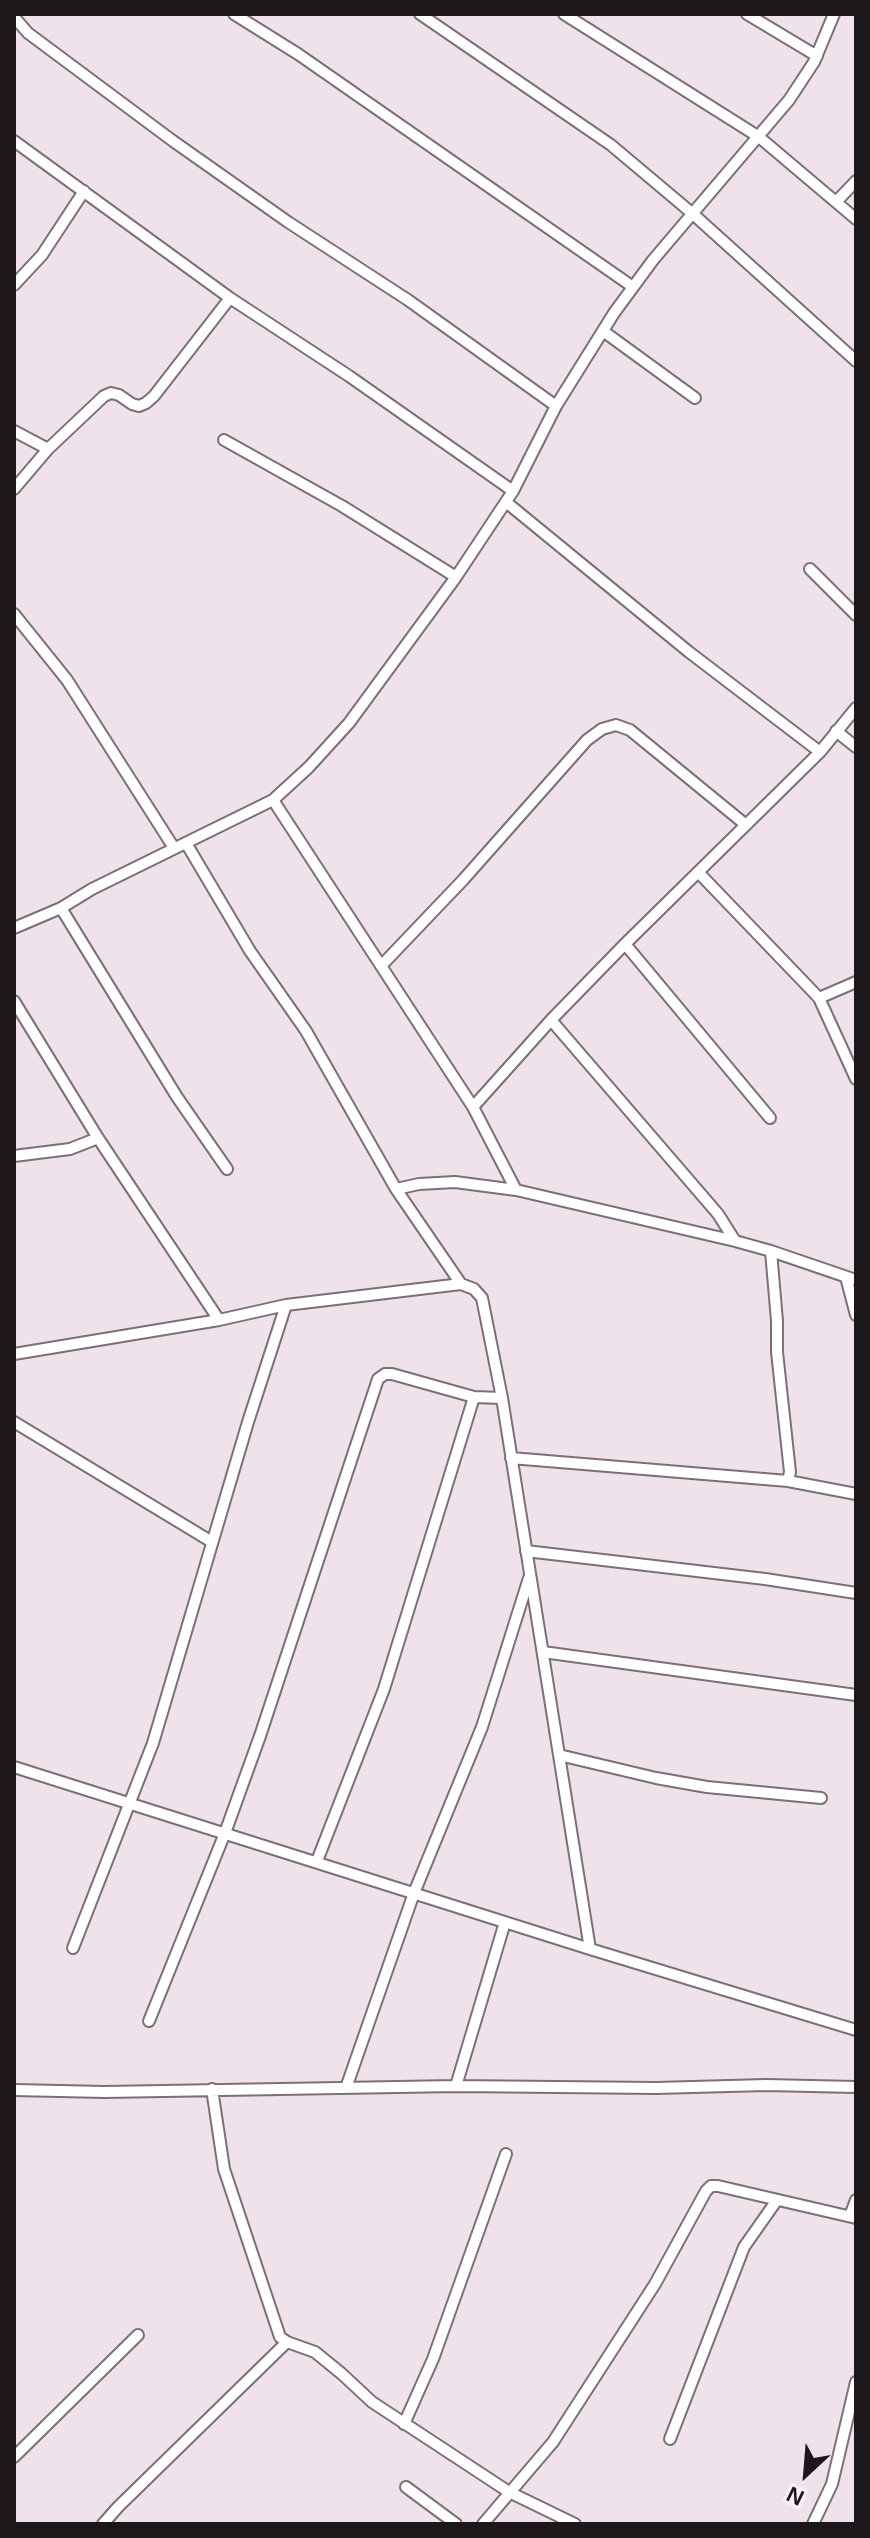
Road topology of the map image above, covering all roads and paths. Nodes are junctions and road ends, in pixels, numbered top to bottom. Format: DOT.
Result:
graph roads {
  1 [pos="234,14"];
  2 [pos="420,14"];
  3 [pos="564,14"];
  4 [pos="747,14"];
  5 [pos="834,14"];
  6 [pos="14,17"];
  7 [pos="817,56"];
  8 [pos="759,137"];
  9 [pos="14,141"];
  10 [pos="856,181"];
  11 [pos="84,191"];
  12 [pos="836,202"];
  13 [pos="693,214"];
  14 [pos="856,219"];
  15 [pos="14,285"];
  16 [pos="633,287"];
  17 [pos="230,298"];
  18 [pos="603,331"];
  19 [pos="856,361"];
  20 [pos="695,398"];
  21 [pos="556,406"];
  22 [pos="14,431"];
  23 [pos="224,440"];
  24 [pos="48,449"];
  25 [pos="14,489"];
  26 [pos="513,491"];
  27 [pos="506,502"];
  28 [pos="810,569"];
  29 [pos="456,577"];
  30 [pos="14,614"];
  31 [pos="856,615"];
  32 [pos="856,708"];
  33 [pos="836,731"];
  34 [pos="856,747"];
  35 [pos="820,752"];
  36 [pos="273,800"];
  37 [pos="746,825"];
  38 [pos="186,843"];
  39 [pos="174,848"];
  40 [pos="699,873"];
  41 [pos="61,908"];
  42 [pos="14,928"];
  43 [pos="625,944"];
  44 [pos="381,966"];
  45 [pos="856,982"];
  46 [pos="819,998"];
  47 [pos="14,1001"];
  48 [pos="551,1020"];
  49 [pos="856,1079"];
  50 [pos="473,1107"];
  51 [pos="770,1118"];
  52 [pos="98,1138"];
  53 [pos="14,1156"];
  54 [pos="227,1169"];
  55 [pos="396,1189"];
  56 [pos="516,1190"];
  57 [pos="735,1241"];
  58 [pos="771,1251"];
  59 [pos="851,1279"];
  60 [pos="461,1284"];
  61 [pos="286,1305"];
  62 [pos="856,1315"];
  63 [pos="219,1320"];
  64 [pos="14,1354"];
  65 [pos="474,1397"];
  66 [pos="502,1398"];
  67 [pos="14,1422"];
  68 [pos="511,1458"];
  69 [pos="788,1481"];
  70 [pos="856,1494"];
  71 [pos="212,1542"];
  72 [pos="526,1551"];
  73 [pos="530,1574"];
  74 [pos="856,1593"];
  75 [pos="543,1652"];
  76 [pos="856,1695"];
  77 [pos="559,1755"];
  78 [pos="14,1767"];
  79 [pos="821,1798"];
  80 [pos="130,1803"];
  81 [pos="225,1833"];
  82 [pos="317,1861"];
  83 [pos="414,1893"];
  84 [pos="505,1922"];
  85 [pos="73,1948"];
  86 [pos="590,1949"];
  87 [pos="149,2021"];
  88 [pos="856,2030"];
  89 [pos="456,2086"];
  90 [pos="856,2087"];
  91 [pos="346,2088"];
  92 [pos="212,2089"];
  93 [pos="14,2090"];
  94 [pos="506,2154"];
  95 [pos="777,2200"];
  96 [pos="856,2200"];
  97 [pos="853,2217"];
  98 [pos="138,2335"];
  99 [pos="287,2342"];
  100 [pos="856,2382"];
  101 [pos="404,2424"];
  102 [pos="670,2439"];
  103 [pos="14,2457"];
  104 [pos="406,2487"];
  105 [pos="509,2492"];
  106 [pos="103,2524"];
  107 [pos="456,2524"];
  108 [pos="483,2524"];
  109 [pos="575,2524"];
  110 [pos="813,2524"];
  1 -- 16 [label="street"];
  2 -- 13 [label="street"];
  3 -- 8 [label="street"];
  4 -- 7 [label="street"];
  5 -- 7 [label="street"];
  6 -- 21 [label="street"];
  7 -- 8 [label="street"];
  8 -- 12 [label="street"];
  8 -- 13 [label="street"];
  9 -- 11 [label="street"];
  10 -- 12 [label="street"];
  11 -- 15 [label="street"];
  11 -- 17 [label="street"];
  12 -- 14 [label="street"];
  13 -- 16 [label="street"];
  13 -- 19 [label="street"];
  16 -- 18 [label="street"];
  17 -- 24 [label="street"];
  17 -- 26 [label="street"];
  18 -- 20 [label="street"];
  18 -- 21 [label="street"];
  21 -- 26 [label="street"];
  22 -- 24 [label="street"];
  23 -- 29 [label="street"];
  24 -- 25 [label="street"];
  26 -- 27 [label="street"];
  27 -- 29 [label="street"];
  27 -- 35 [label="street"];
  28 -- 31 [label="street"];
  29 -- 36 [label="street"];
  30 -- 39 [label="street"];
  32 -- 33 [label="street"];
  33 -- 34 [label="street"];
  33 -- 35 [label="street"];
  35 -- 37 [label="street"];
  36 -- 38 [label="street"];
  36 -- 44 [label="street"];
  37 -- 40 [label="street"];
  37 -- 44 [label="street"];
  38 -- 39 [label="street"];
  38 -- 55 [label="street"];
  39 -- 41 [label="street"];
  40 -- 43 [label="street"];
  40 -- 46 [label="street"];
  41 -- 42 [label="street"];
  41 -- 54 [label="street"];
  43 -- 48 [label="street"];
  43 -- 51 [label="street"];
  44 -- 50 [label="street"];
  45 -- 46 [label="street"];
  46 -- 49 [label="street"];
  47 -- 52 [label="street"];
  48 -- 50 [label="street"];
  48 -- 57 [label="street"];
  50 -- 56 [label="street"];
  52 -- 53 [label="street"];
  52 -- 63 [label="street"];
  55 -- 56 [label="street"];
  55 -- 60 [label="street"];
  56 -- 57 [label="street"];
  57 -- 58 [label="street"];
  58 -- 59 [label="street"];
  58 -- 69 [label="street"];
  59 -- 62 [label="street"];
  60 -- 61 [label="street"];
  60 -- 66 [label="street"];
  61 -- 63 [label="street"];
  61 -- 71 [label="street"];
  63 -- 64 [label="street"];
  65 -- 66 [label="street"];
  65 -- 81 [label="street"];
  65 -- 82 [label="street"];
  66 -- 68 [label="street"];
  67 -- 71 [label="street"];
  68 -- 69 [label="street"];
  68 -- 72 [label="street"];
  69 -- 70 [label="street"];
  71 -- 80 [label="street"];
  72 -- 73 [label="street"];
  72 -- 74 [label="street"];
  73 -- 75 [label="street"];
  73 -- 83 [label="street"];
  75 -- 76 [label="street"];
  75 -- 77 [label="street"];
  77 -- 79 [label="street"];
  77 -- 86 [label="street"];
  78 -- 80 [label="street"];
  80 -- 81 [label="street"];
  80 -- 85 [label="street"];
  81 -- 82 [label="street"];
  81 -- 87 [label="street"];
  82 -- 83 [label="street"];
  83 -- 84 [label="street"];
  83 -- 91 [label="street"];
  84 -- 86 [label="street"];
  84 -- 89 [label="street"];
  86 -- 88 [label="street"];
  89 -- 90 [label="street"];
  89 -- 91 [label="street"];
  91 -- 92 [label="street"];
  92 -- 93 [label="street"];
  92 -- 99 [label="street"];
  94 -- 101 [label="street"];
  95 -- 97 [label="street"];
  95 -- 102 [label="street"];
  95 -- 105 [label="street"];
  96 -- 97 [label="street"];
  98 -- 103 [label="street"];
  99 -- 101 [label="street"];
  99 -- 106 [label="street"];
  100 -- 110 [label="street"];
  101 -- 105 [label="street"];
  104 -- 107 [label="street"];
  105 -- 108 [label="street"];
  105 -- 109 [label="street"];
}
